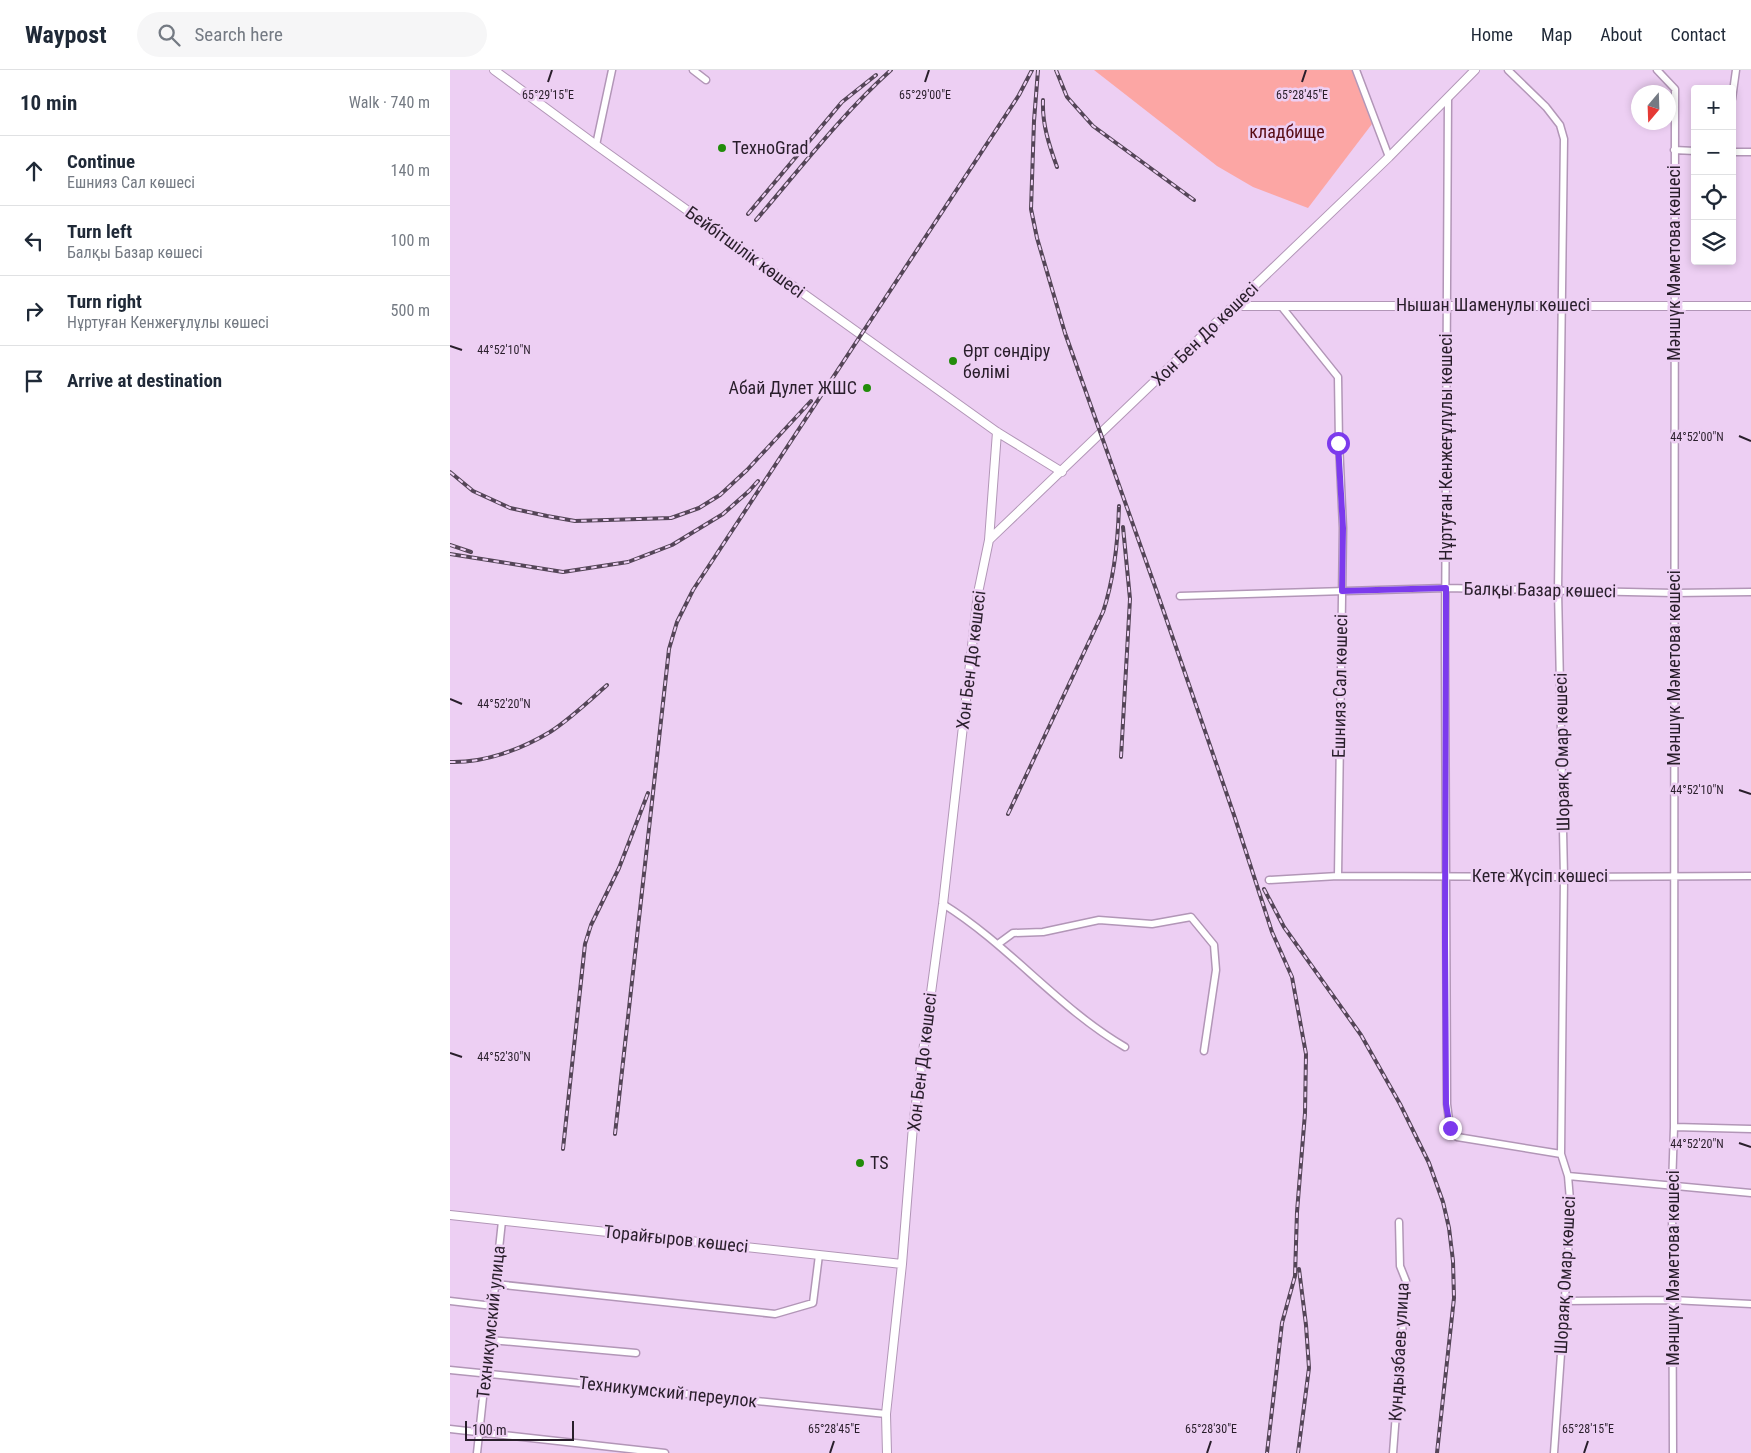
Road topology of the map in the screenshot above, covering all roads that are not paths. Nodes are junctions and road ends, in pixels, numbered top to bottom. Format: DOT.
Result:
graph roads {
  1 [pos="494,70"];
  2 [pos="612,70"];
  3 [pos="693,70"];
  4 [pos="1356,70"];
  5 [pos="1475,70"];
  6 [pos="1508,70"];
  7 [pos="1657,70"];
  8 [pos="1736,70"];
  9 [pos="706,80"];
  10 [pos="1734,85"];
  11 [pos="1448,98"];
  12 [pos="596,145"];
  13 [pos="1674,150"];
  14 [pos="1691,151"];
  15 [pos="1736,152"];
  16 [pos="1751,152"];
  17 [pos="1389,157"];
  18 [pos="1674,304"];
  19 [pos="1447,305"];
  20 [pos="1562,305"];
  21 [pos="1234,306"];
  22 [pos="1281,306"];
  23 [pos="1751,306"];
  24 [pos="997,432"];
  25 [pos="1062,472"];
  26 [pos="989,540"];
  27 [pos="1446,588"];
  28 [pos="1558,590"];
  29 [pos="1342,591"];
  30 [pos="1751,592"];
  31 [pos="1674,593"];
  32 [pos="1180,596"];
  33 [pos="1338,876"];
  34 [pos="1445,876"];
  35 [pos="1674,876"];
  36 [pos="1751,876"];
  37 [pos="1564,877"];
  38 [pos="1269,880"];
  39 [pos="943,904"];
  40 [pos="998,944"];
  41 [pos="1125,1047"];
  42 [pos="1204,1051"];
  43 [pos="1674,1127"];
  44 [pos="1751,1129"];
  45 [pos="1561,1154"];
  46 [pos="1568,1176"];
  47 [pos="1672,1186"];
  48 [pos="1751,1193"];
  49 [pos="450,1215"];
  50 [pos="502,1221"];
  51 [pos="1399,1222"];
  52 [pos="819,1255"];
  53 [pos="902,1264"];
  54 [pos="495,1284"];
  55 [pos="1672,1300"];
  56 [pos="450,1301"];
  57 [pos="1564,1301"];
  58 [pos="1751,1304"];
  59 [pos="493,1306"];
  60 [pos="490,1340"];
  61 [pos="636,1353"];
  62 [pos="450,1370"];
  63 [pos="486,1373"];
  64 [pos="886,1414"];
  65 [pos="450,1428"];
  66 [pos="479,1432"];
  67 [pos="477,1453"];
  68 [pos="665,1453"];
  69 [pos="887,1453"];
  70 [pos="1393,1453"];
  71 [pos="1554,1453"];
  72 [pos="1673,1453"];
  1 -- 12 [label="street, Бейбітшілік көшесі"];
  2 -- 12 [label="street"];
  3 -- 9 [label="street"];
  4 -- 17 [label="street"];
  5 -- 11 [label="street, Хон Бен До көшесі"];
  6 -- 20 [label="street, Шораяқ Омар көшесі"];
  7 -- 13 [label="street, Мәншүк Мәметова көшесі"];
  8 -- 10 [label="street"];
  11 -- 17 [label="street, Хон Бен До көшесі"];
  11 -- 19 [label="street, Нұртуған Кенжеғұлұлы көшесі"];
  12 -- 24 [label="street, Бейбітшілік көшесі"];
  13 -- 14 [label="street"];
  13 -- 18 [label="street, Мәншүк Мәметова көшесі"];
  15 -- 16 [label="street"];
  17 -- 21 [label="street, Хон Бен До көшесі"];
  18 -- 20 [label="street, Нышан Шаменулы көшесі"];
  18 -- 23 [label="street, Нышан Шаменулы көшесі"];
  18 -- 31 [label="street, Мәншүк Мәметова көшесі"];
  19 -- 20 [label="street, Нышан Шаменулы көшесі"];
  19 -- 22 [label="street, Нышан Шаменулы көшесі"];
  19 -- 27 [label="street, Нұртуған Кенжеғұлұлы көшесі"];
  20 -- 28 [label="street, Шораяқ Омар көшесі"];
  21 -- 22 [label="street, Нышан Шаменулы көшесі"];
  21 -- 25 [label="street, Хон Бен До көшесі"];
  22 -- 29 [label="street, Ешнияз Сал көшесі"];
  24 -- 25 [label="street, Бейбітшілік көшесі"];
  24 -- 26 [label="street"];
  25 -- 26 [label="street, Хон Бен До көшесі"];
  26 -- 39 [label="street, Хон Бен До көшесі"];
  27 -- 28 [label="street, Балқы Базар көшесі"];
  27 -- 29 [label="street, Балқы Базар көшесі"];
  27 -- 34 [label="street, Нұртуған Кенжеғұлұлы көшесі"];
  28 -- 31 [label="street, Балқы Базар көшесі"];
  28 -- 37 [label="street, Шораяқ Омар көшесі"];
  29 -- 32 [label="street, Балқы Базар көшесі"];
  29 -- 33 [label="street, Ешнияз Сал көшесі"];
  30 -- 31 [label="street, Балқы Базар көшесі"];
  31 -- 35 [label="street, Мәншүк Мәметова көшесі"];
  33 -- 34 [label="street, Кете Жүсіп көшесі"];
  33 -- 38 [label="street, Кете Жүсіп көшесі"];
  34 -- 37 [label="street, Кете Жүсіп көшесі"];
  34 -- 45 [label="street, Нұртуған Кенжеғұлұлы көшесі"];
  35 -- 36 [label="street, Кете Жүсіп көшесі"];
  35 -- 37 [label="street, Кете Жүсіп көшесі"];
  35 -- 43 [label="street, Мәншүк Мәметова көшесі"];
  37 -- 45 [label="street, Шораяқ Омар көшесі"];
  39 -- 40 [label="street"];
  39 -- 53 [label="street, Хон Бен До көшесі"];
  40 -- 41 [label="street"];
  40 -- 42 [label="street"];
  43 -- 44 [label="street"];
  43 -- 47 [label="street, Мәншүк Мәметова көшесі"];
  45 -- 46 [label="street, Шораяқ Омар көшесі"];
  46 -- 47 [label="street"];
  46 -- 57 [label="street, Шораяқ Омар көшесі"];
  47 -- 48 [label="street"];
  47 -- 55 [label="street, Мәншүк Мәметова көшесі"];
  49 -- 50 [label="street, Торайғыров көшесі"];
  50 -- 52 [label="street, Торайғыров көшесі"];
  50 -- 54 [label="street, Техникумский улица"];
  51 -- 70 [label="street, Кундызбаев улица"];
  52 -- 53 [label="street, Торайғыров көшесі"];
  52 -- 54 [label="street"];
  53 -- 64 [label="street, Хон Бен До көшесі"];
  54 -- 59 [label="street, Техникумский улица"];
  55 -- 57 [label="street"];
  55 -- 58 [label="street"];
  55 -- 72 [label="street, Мәншүк Мәметова көшесі"];
  56 -- 59 [label="street"];
  57 -- 71 [label="street, Шораяқ Омар көшесі"];
  59 -- 60 [label="street, Техникумский улица"];
  60 -- 61 [label="street"];
  60 -- 63 [label="street, Техникумский улица"];
  62 -- 63 [label="street, Техникумский переулок"];
  63 -- 64 [label="street, Техникумский переулок"];
  63 -- 66 [label="street, Техникумский улица"];
  64 -- 69 [label="street, Хон Бен До көшесі"];
  65 -- 66 [label="street"];
  66 -- 67 [label="street, Техникумский улица"];
  66 -- 68 [label="street"];
}
